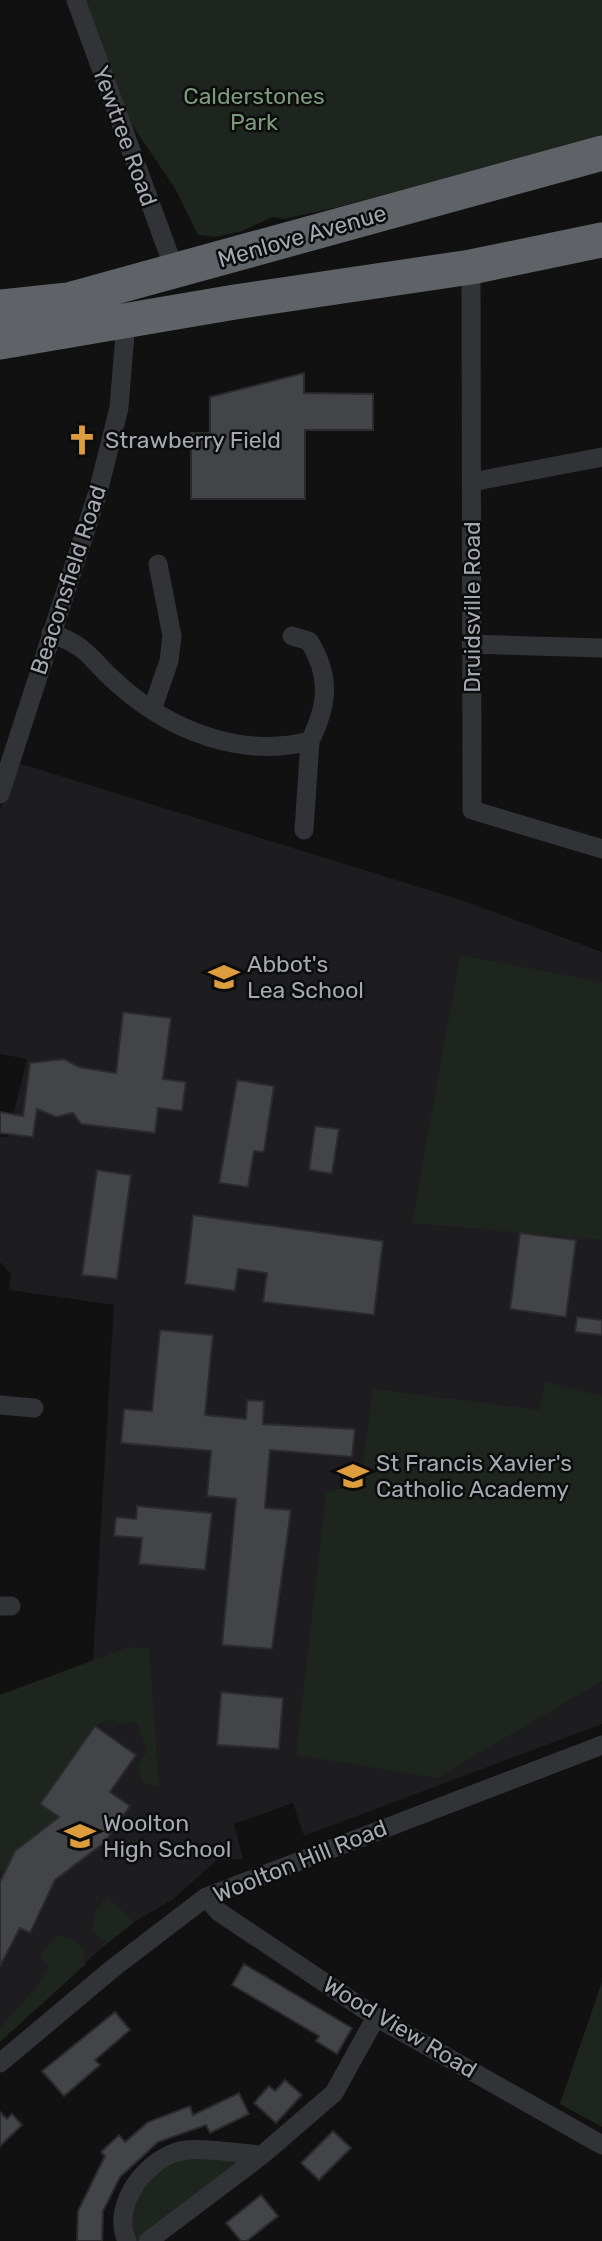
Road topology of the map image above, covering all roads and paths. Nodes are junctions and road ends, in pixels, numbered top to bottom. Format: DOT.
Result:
graph roads {
  1 [pos="76,0"];
  2 [pos="602,153"];
  3 [pos="602,240"];
  4 [pos="471,267"];
  5 [pos="175,271"];
  6 [pos="68,300"];
  7 [pos="231,302"];
  8 [pos="0,307"];
  9 [pos="126,321"];
  10 [pos="0,342"];
  11 [pos="602,457"];
  12 [pos="472,482"];
  13 [pos="158,564"];
  14 [pos="51,633"];
  15 [pos="292,636"];
  16 [pos="471,643"];
  17 [pos="602,648"];
  18 [pos="152,710"];
  19 [pos="310,741"];
  20 [pos="0,794"];
  21 [pos="304,830"];
  22 [pos="602,849"];
  23 [pos="0,1405"];
  24 [pos="34,1408"];
  25 [pos="602,1745"];
  26 [pos="206,1898"];
  27 [pos="376,2017"];
  28 [pos="0,2063"];
  29 [pos="602,2145"];
  30 [pos="262,2155"];
  31 [pos="127,2241"];
  32 [pos="148,2241"];
  1 -- 5 [label="street, Yewtree Road"];
  2 -- 5 [label="highway, Menlove Avenue"];
  3 -- 4 [label="highway, Menlove Avenue"];
  4 -- 7 [label="highway, Menlove Avenue"];
  4 -- 12 [label="street, Druidsville Road"];
  5 -- 6 [label="highway, Menlove Avenue"];
  5 -- 7 [label="highway"];
  5 -- 9 [label="highway"];
  6 -- 8 [label="highway, Menlove Avenue"];
  6 -- 9 [label="highway"];
  7 -- 9 [label="highway, Menlove Avenue"];
  9 -- 10 [label="highway, Menlove Avenue"];
  9 -- 14 [label="street, Beaconsfield Road"];
  11 -- 12 [label="street"];
  12 -- 16 [label="street, Druidsville Road"];
  13 -- 18 [label="street"];
  14 -- 18 [label="street"];
  14 -- 20 [label="street, Beaconsfield Road"];
  15 -- 19 [label="street"];
  16 -- 17 [label="street"];
  16 -- 22 [label="street, Druidsville Road"];
  18 -- 19 [label="street"];
  19 -- 21 [label="street"];
  23 -- 24 [label="street"];
  25 -- 26 [label="street, Woolton Hill Road"];
  26 -- 27 [label="street, Wood View Road"];
  26 -- 28 [label="street, Woolton Hill Road"];
  27 -- 29 [label="street, Wood View Road"];
  27 -- 30 [label="street"];
  30 -- 31 [label="street"];
  30 -- 32 [label="street"];
}
